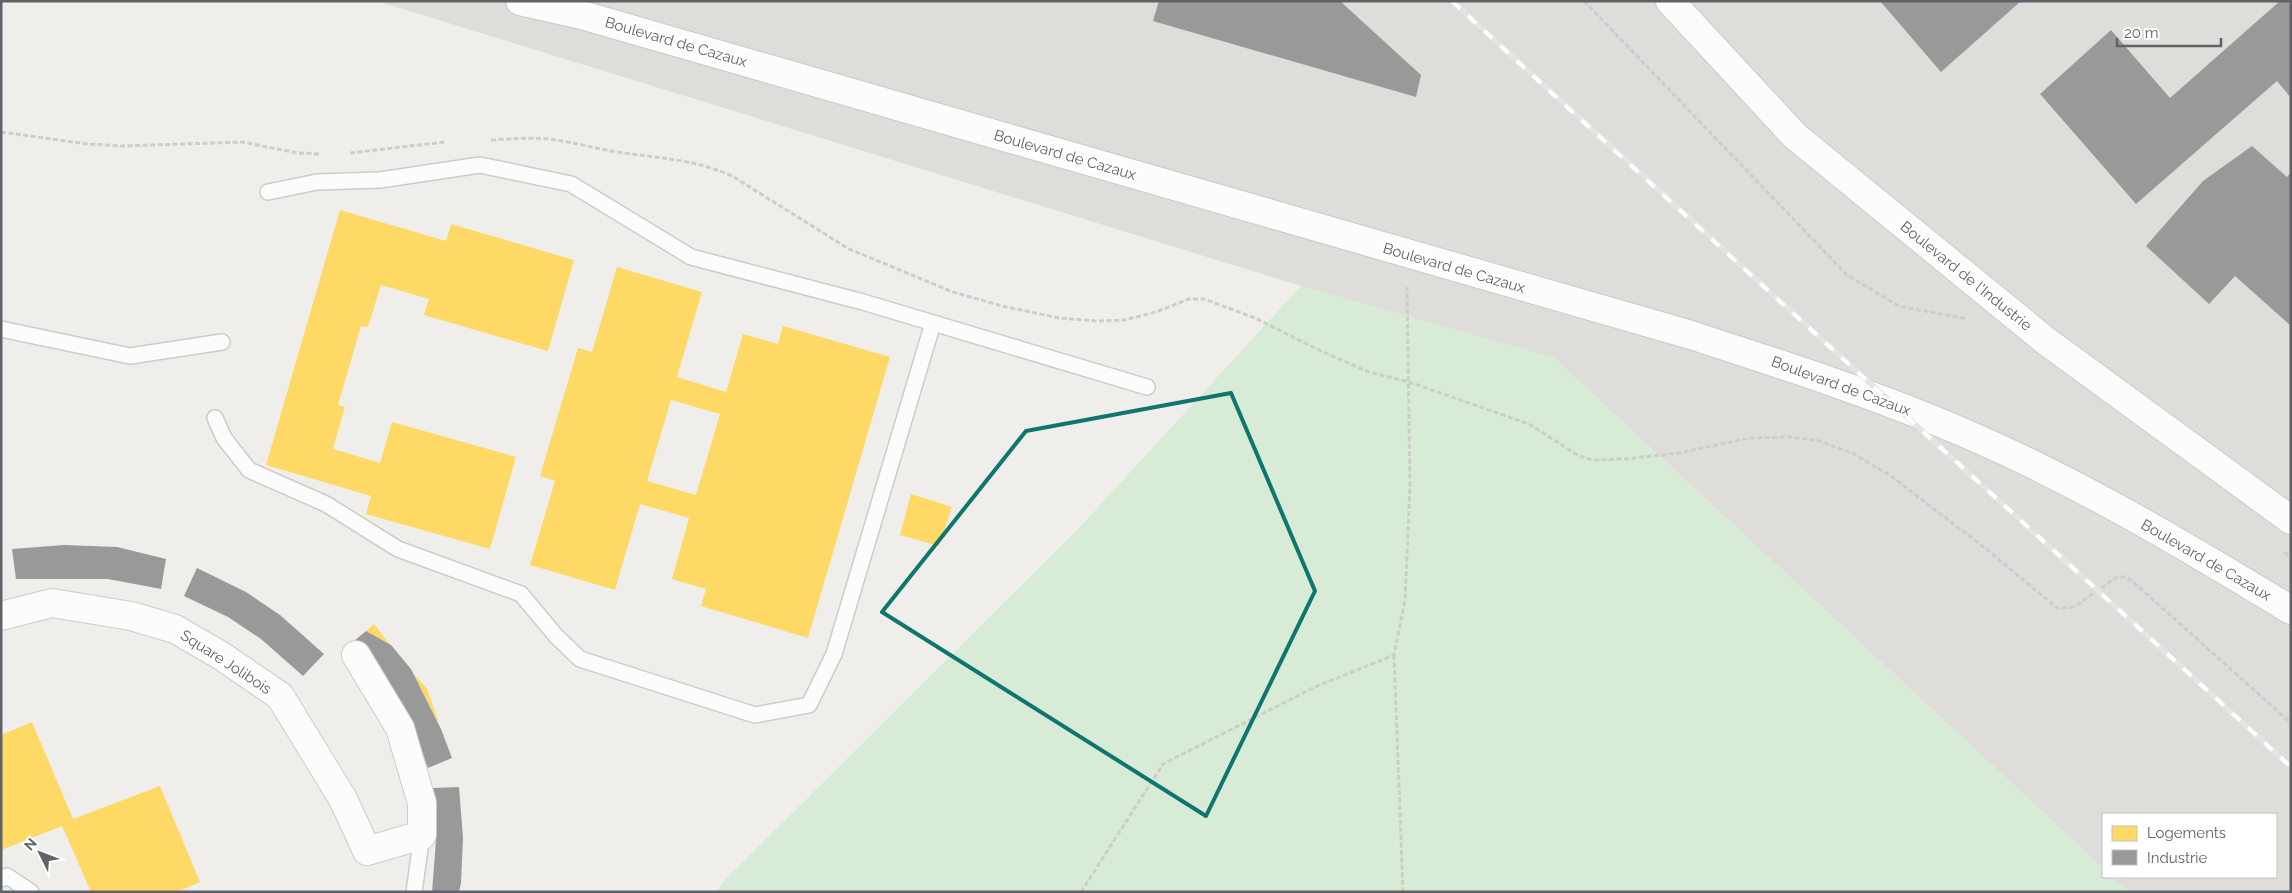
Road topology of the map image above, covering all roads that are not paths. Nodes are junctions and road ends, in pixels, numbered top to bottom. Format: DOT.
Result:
graph roads {
  1 [pos="520,1"];
  2 [pos="542,1"];
  3 [pos="1670,1"];
  4 [pos="582,15"];
  5 [pos="268,192"];
  6 [pos="934,323"];
  7 [pos="1,329"];
  8 [pos="222,342"];
  9 [pos="1147,386"];
  10 [pos="215,418"];
  11 [pos="2291,520"];
  12 [pos="2291,610"];
  13 [pos="1,616"];
  14 [pos="356,655"];
  15 [pos="422,836"];
  16 [pos="1,879"];
  17 [pos="31,892"];
  18 [pos="414,892"];
  1 -- 4 [label="main road, Boulevard de Cazaux"];
  2 -- 4 [label="main road, Boulevard de Cazaux"];
  3 -- 11 [label="main road, Boulevard de l'Industrie"];
  4 -- 12 [label="main road, Boulevard de Cazaux"];
  5 -- 6 [label="lane"];
  6 -- 9 [label="lane"];
  6 -- 10 [label="lane"];
  7 -- 8 [label="lane"];
  13 -- 15 [label="main road, Square Jolibois"];
  14 -- 15 [label="main road"];
  15 -- 18 [label="lane"];
  16 -- 17 [label="lane"];
}
